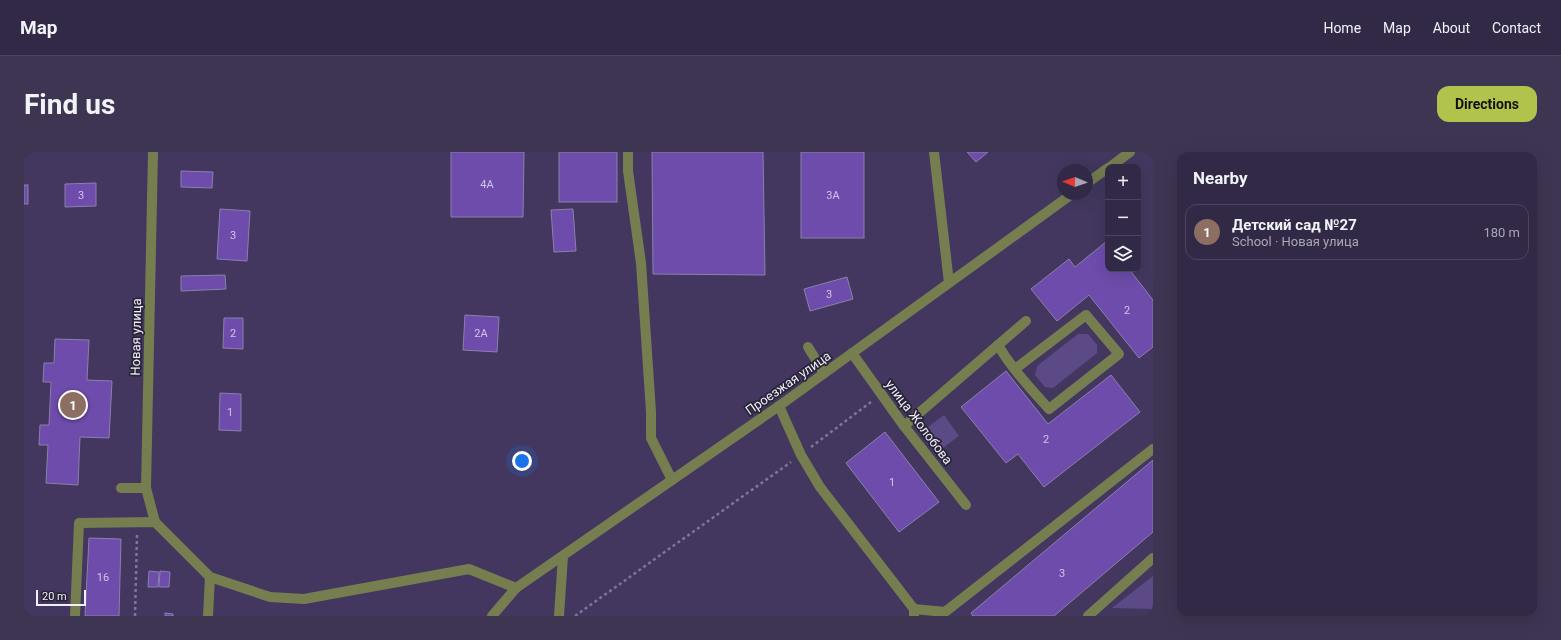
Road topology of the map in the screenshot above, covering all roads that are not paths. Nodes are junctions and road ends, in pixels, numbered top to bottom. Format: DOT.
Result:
graph roads {
  1 [pos="153,152"];
  2 [pos="628,152"];
  3 [pos="934,152"];
  4 [pos="1130,152"];
  5 [pos="1114,164"];
  6 [pos="1105,171"];
  7 [pos="1093,179"];
  8 [pos="1064,200"];
  9 [pos="949,283"];
  10 [pos="1026,321"];
  11 [pos="998,346"];
  12 [pos="808,347"];
  13 [pos="852,353"];
  14 [pos="1015,369"];
  15 [pos="824,373"];
  16 [pos="779,406"];
  17 [pos="904,426"];
  18 [pos="1153,449"];
  19 [pos="672,480"];
  20 [pos="121,488"];
  21 [pos="146,488"];
  22 [pos="966,505"];
  23 [pos="155,522"];
  24 [pos="563,556"];
  25 [pos="1153,558"];
  26 [pos="210,577"];
  27 [pos="516,588"];
  28 [pos="914,612"];
  29 [pos="75,616"];
  30 [pos="208,616"];
  31 [pos="492,616"];
  32 [pos="558,616"];
  33 [pos="1088,616"];
  1 -- 21 [label="street, Новая улица"];
  2 -- 19 [label="street"];
  3 -- 9 [label="street"];
  4 -- 5 [label="street"];
  6 -- 7 [label="street"];
  8 -- 9 [label="street, Проезжая улица"];
  9 -- 13 [label="street, Проезжая улица"];
  10 -- 11 [label="street"];
  11 -- 14 [label="street"];
  11 -- 17 [label="street"];
  12 -- 15 [label="street"];
  13 -- 15 [label="street, Проезжая улица"];
  13 -- 17 [label="street, улица Жолобова"];
  14 -- 14 [label="street"];
  15 -- 16 [label="street, Проезжая улица"];
  16 -- 19 [label="street, Проезжая улица"];
  16 -- 28 [label="street"];
  17 -- 22 [label="street, улица Жолобова"];
  18 -- 28 [label="street"];
  19 -- 24 [label="street, Проезжая улица"];
  20 -- 21 [label="street"];
  21 -- 23 [label="street, Новая улица"];
  23 -- 26 [label="street"];
  23 -- 29 [label="street"];
  24 -- 27 [label="street, Проезжая улица"];
  24 -- 32 [label="street"];
  25 -- 33 [label="street"];
  26 -- 27 [label="street"];
  26 -- 30 [label="street"];
  27 -- 31 [label="street, Проезжая улица"];
}
